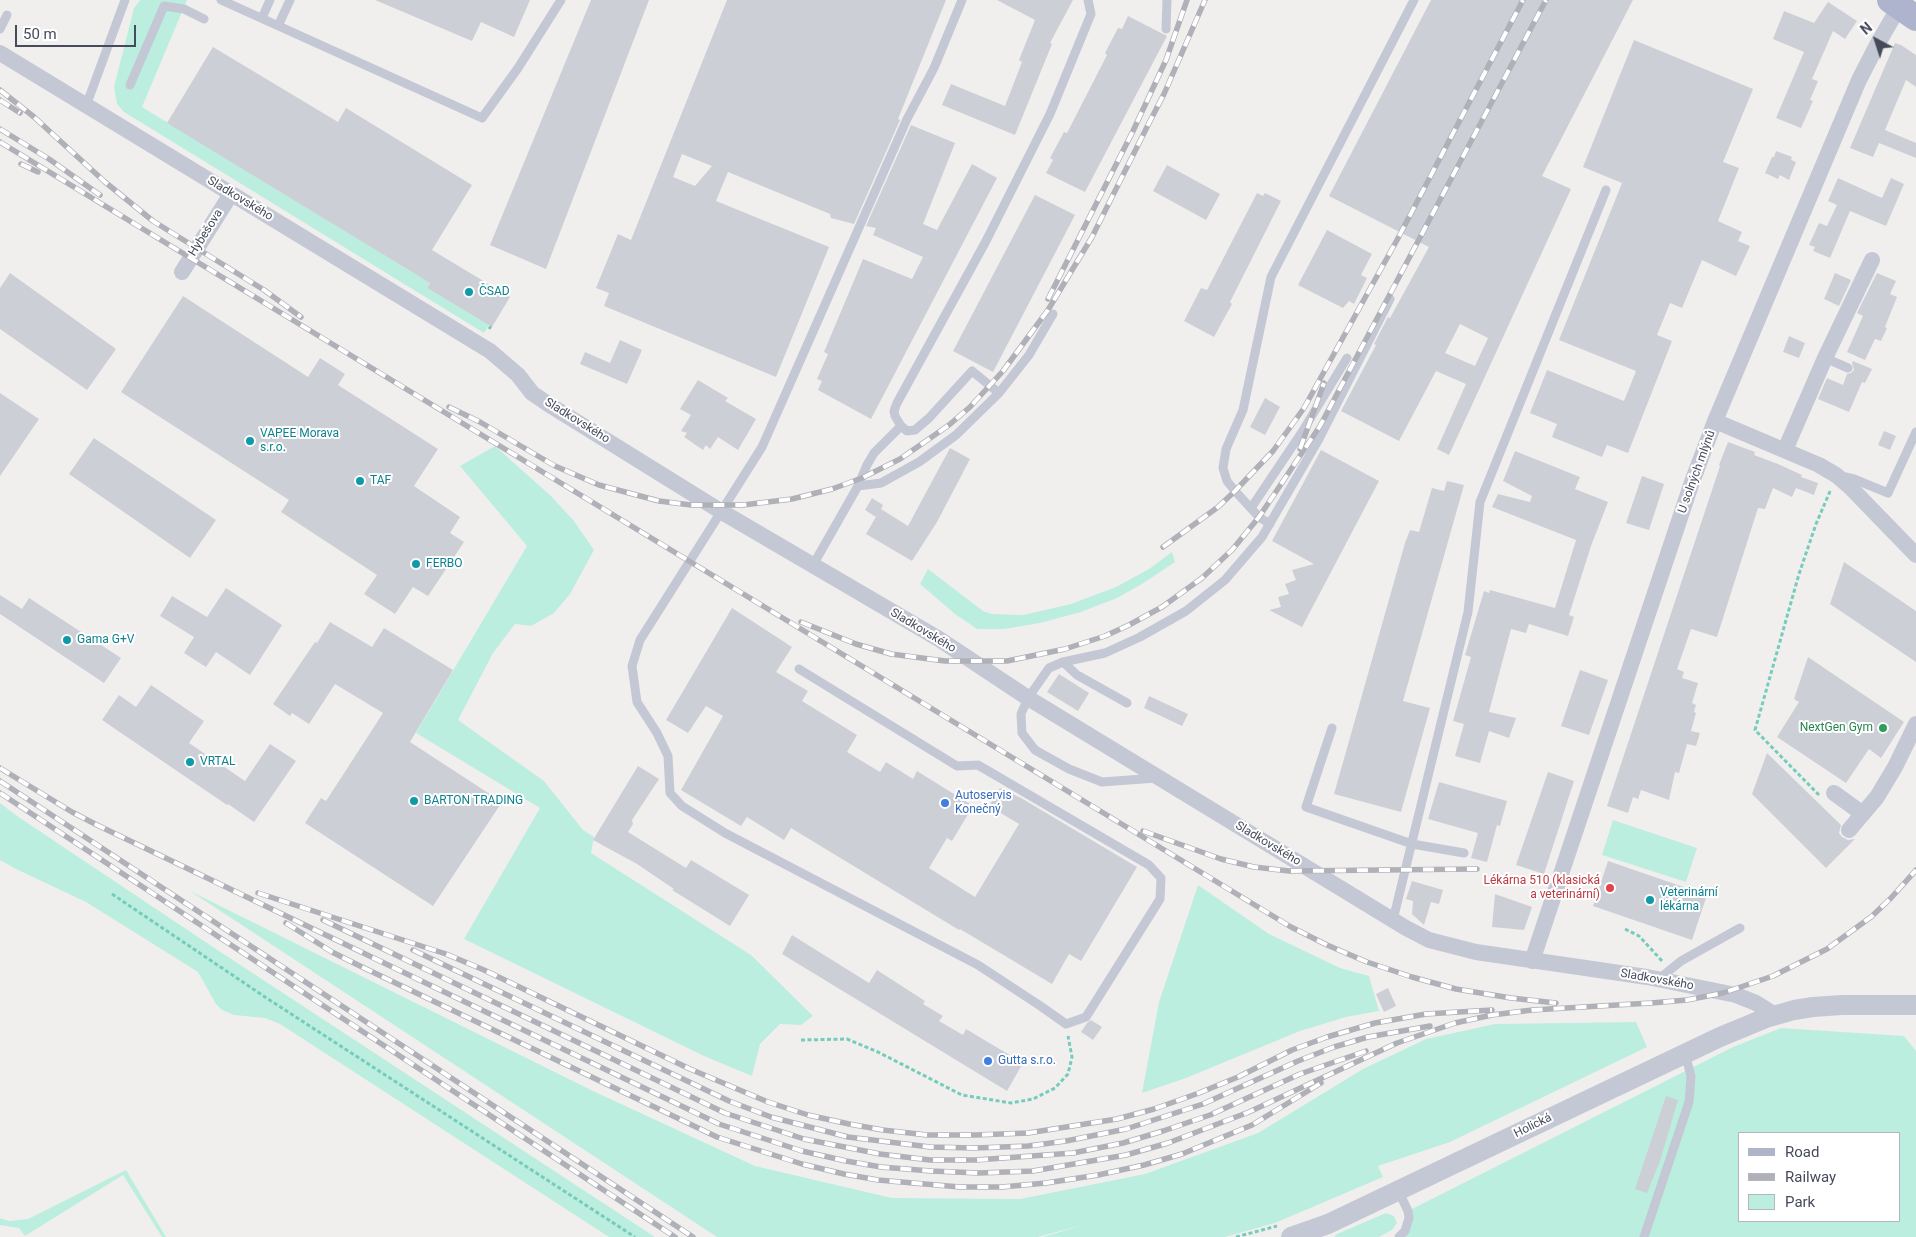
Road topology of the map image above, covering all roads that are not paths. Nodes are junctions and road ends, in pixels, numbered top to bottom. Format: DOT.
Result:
graph roads {
  1 [pos="125,0"];
  2 [pos="221,0"];
  3 [pos="270,0"];
  4 [pos="290,0"];
  5 [pos="561,0"];
  6 [pos="962,0"];
  7 [pos="1088,0"];
  8 [pos="1167,0"];
  9 [pos="1414,0"];
  10 [pos="234,2"];
  11 [pos="1902,6"];
  12 [pos="7,16"];
  13 [pos="262,18"];
  14 [pos="204,19"];
  15 [pos="278,26"];
  16 [pos="0,28"];
  17 [pos="1166,29"];
  18 [pos="0,53"];
  19 [pos="130,84"];
  20 [pos="86,106"];
  21 [pos="1606,190"];
  22 [pos="231,194"];
  23 [pos="1872,260"];
  24 [pos="182,272"];
  25 [pos="1390,299"];
  26 [pos="1053,314"];
  27 [pos="1347,358"];
  28 [pos="1825,358"];
  29 [pos="1848,368"];
  30 [pos="999,393"];
  31 [pos="1715,421"];
  32 [pos="901,426"];
  33 [pos="1916,432"];
  34 [pos="1785,450"];
  35 [pos="1830,472"];
  36 [pos="858,486"];
  37 [pos="1251,508"];
  38 [pos="722,512"];
  39 [pos="1270,524"];
  40 [pos="1916,555"];
  41 [pos="813,565"];
  42 [pos="1063,662"];
  43 [pos="799,669"];
  44 [pos="1028,698"];
  45 [pos="1126,703"];
  46 [pos="1916,724"];
  47 [pos="1332,728"];
  48 [pos="1159,778"];
  49 [pos="1829,796"];
  50 [pos="1863,814"];
  51 [pos="1849,830"];
  52 [pos="1412,844"];
  53 [pos="1464,852"];
  54 [pos="1393,920"];
  55 [pos="1740,928"];
  56 [pos="1532,961"];
  57 [pos="1664,975"];
  58 [pos="1916,1006"];
  59 [pos="1775,1015"];
  60 [pos="1684,1053"];
  61 [pos="1398,1190"];
  62 [pos="1292,1237"];
  63 [pos="1399,1237"];
  64 [pos="1644,1237"];
  1 -- 20 [label="lane"];
  2 -- 10 [label="lane"];
  3 -- 13 [label="lane"];
  4 -- 15 [label="lane"];
  5 -- 15 [label="lane"];
  6 -- 38 [label="lane"];
  7 -- 32 [label="lane"];
  8 -- 17 [label="lane"];
  9 -- 37 [label="lane"];
  10 -- 13 [label="lane"];
  11 -- 31 [label="street, U solných mlýnů"];
  12 -- 16 [label="lane"];
  13 -- 15 [label="lane"];
  14 -- 19 [label="lane"];
  18 -- 20 [label="street, Sladkovského"];
  20 -- 22 [label="street, Sladkovského"];
  21 -- 52 [label="lane"];
  22 -- 24 [label="street, Hybešova"];
  22 -- 38 [label="street, Sladkovského"];
  23 -- 28 [label="street"];
  25 -- 39 [label="lane"];
  26 -- 30 [label="lane"];
  27 -- 37 [label="lane"];
  28 -- 29 [label="lane"];
  28 -- 34 [label="street"];
  30 -- 32 [label="lane"];
  30 -- 36 [label="lane"];
  31 -- 34 [label="street"];
  31 -- 56 [label="street, U solných mlýnů"];
  32 -- 36 [label="lane"];
  33 -- 35 [label="lane"];
  34 -- 35 [label="street"];
  35 -- 40 [label="street"];
  36 -- 41 [label="lane"];
  37 -- 39 [label="lane"];
  38 -- 41 [label="street, Sladkovského"];
  38 -- 43 [label="lane"];
  39 -- 42 [label="lane"];
  41 -- 44 [label="street, Sladkovského"];
  42 -- 44 [label="lane"];
  42 -- 45 [label="lane"];
  44 -- 48 [label="street, Sladkovského"];
  44 -- 48 [label="lane"];
  46 -- 50 [label="street"];
  47 -- 52 [label="lane"];
  48 -- 54 [label="street, Sladkovského"];
  49 -- 50 [label="street"];
  50 -- 51 [label="street"];
  52 -- 53 [label="lane"];
  52 -- 54 [label="lane"];
  54 -- 56 [label="street, Sladkovského"];
  55 -- 57 [label="lane"];
  56 -- 57 [label="street, Sladkovského"];
  57 -- 59 [label="street, Sladkovského"];
  58 -- 59 [label="street"];
  59 -- 60 [label="street, Holická"];
  60 -- 61 [label="street, Holická"];
  60 -- 64 [label="lane"];
  61 -- 62 [label="street, Holická"];
  61 -- 63 [label="lane"];
}
